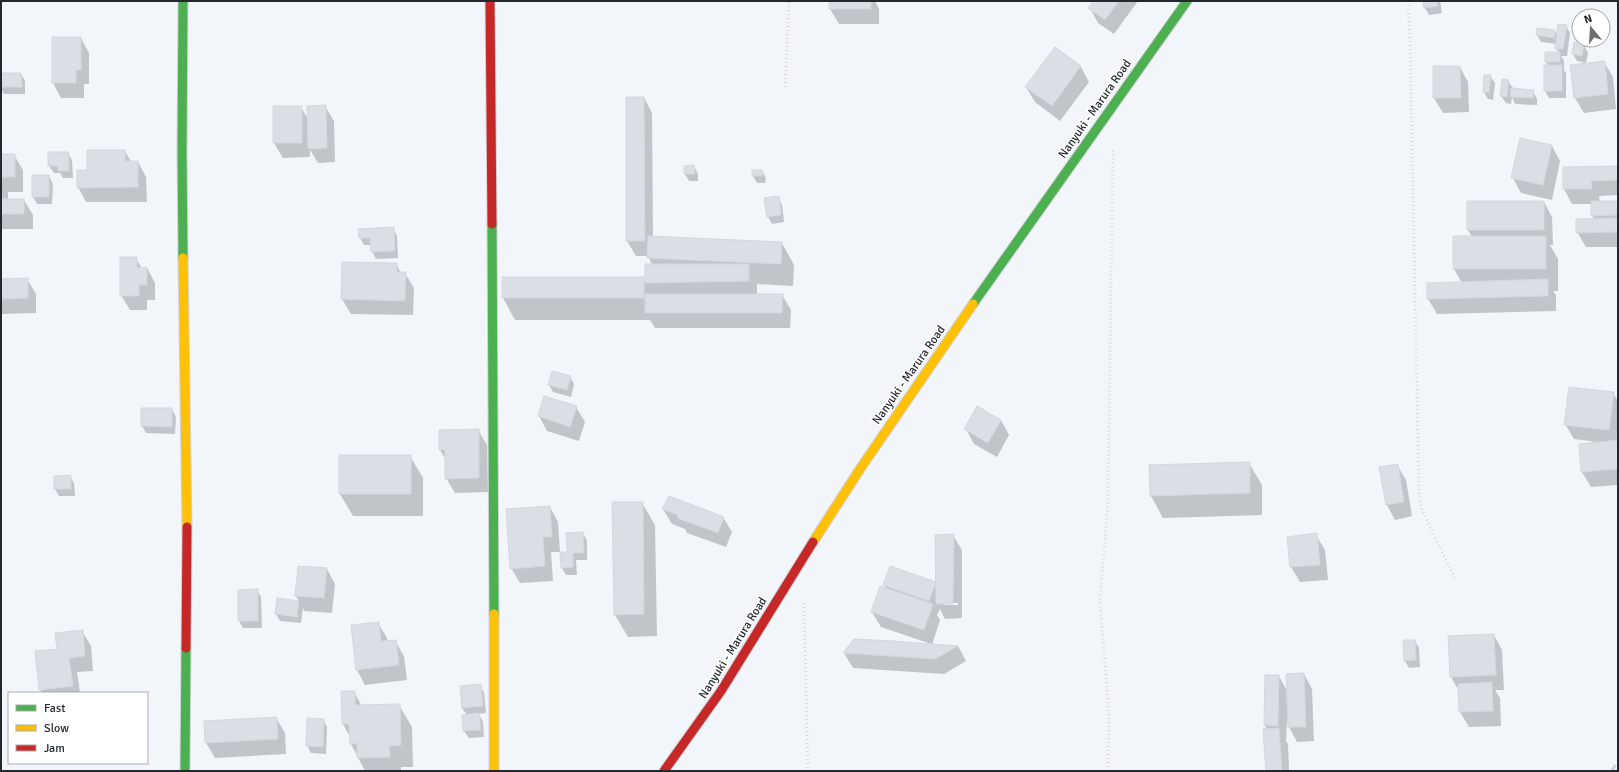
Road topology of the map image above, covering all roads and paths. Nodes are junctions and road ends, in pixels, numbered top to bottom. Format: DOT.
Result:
graph roads {
  1 [pos="183,1"];
  2 [pos="490,1"];
  3 [pos="789,1"];
  4 [pos="1187,1"];
  5 [pos="1408,1"];
  6 [pos="785,87"];
  7 [pos="1113,144"];
  8 [pos="1455,579"];
  9 [pos="804,601"];
  10 [pos="185,771"];
  11 [pos="494,771"];
  12 [pos="664,771"];
  13 [pos="808,771"];
  14 [pos="1108,771"];
  1 -- 10 [label="street"];
  2 -- 11 [label="street"];
  3 -- 6 [label="path"];
  4 -- 12 [label="street, Nanyuki - Marura Road"];
  5 -- 8 [label="path"];
  7 -- 14 [label="path"];
  9 -- 13 [label="path"];
}
